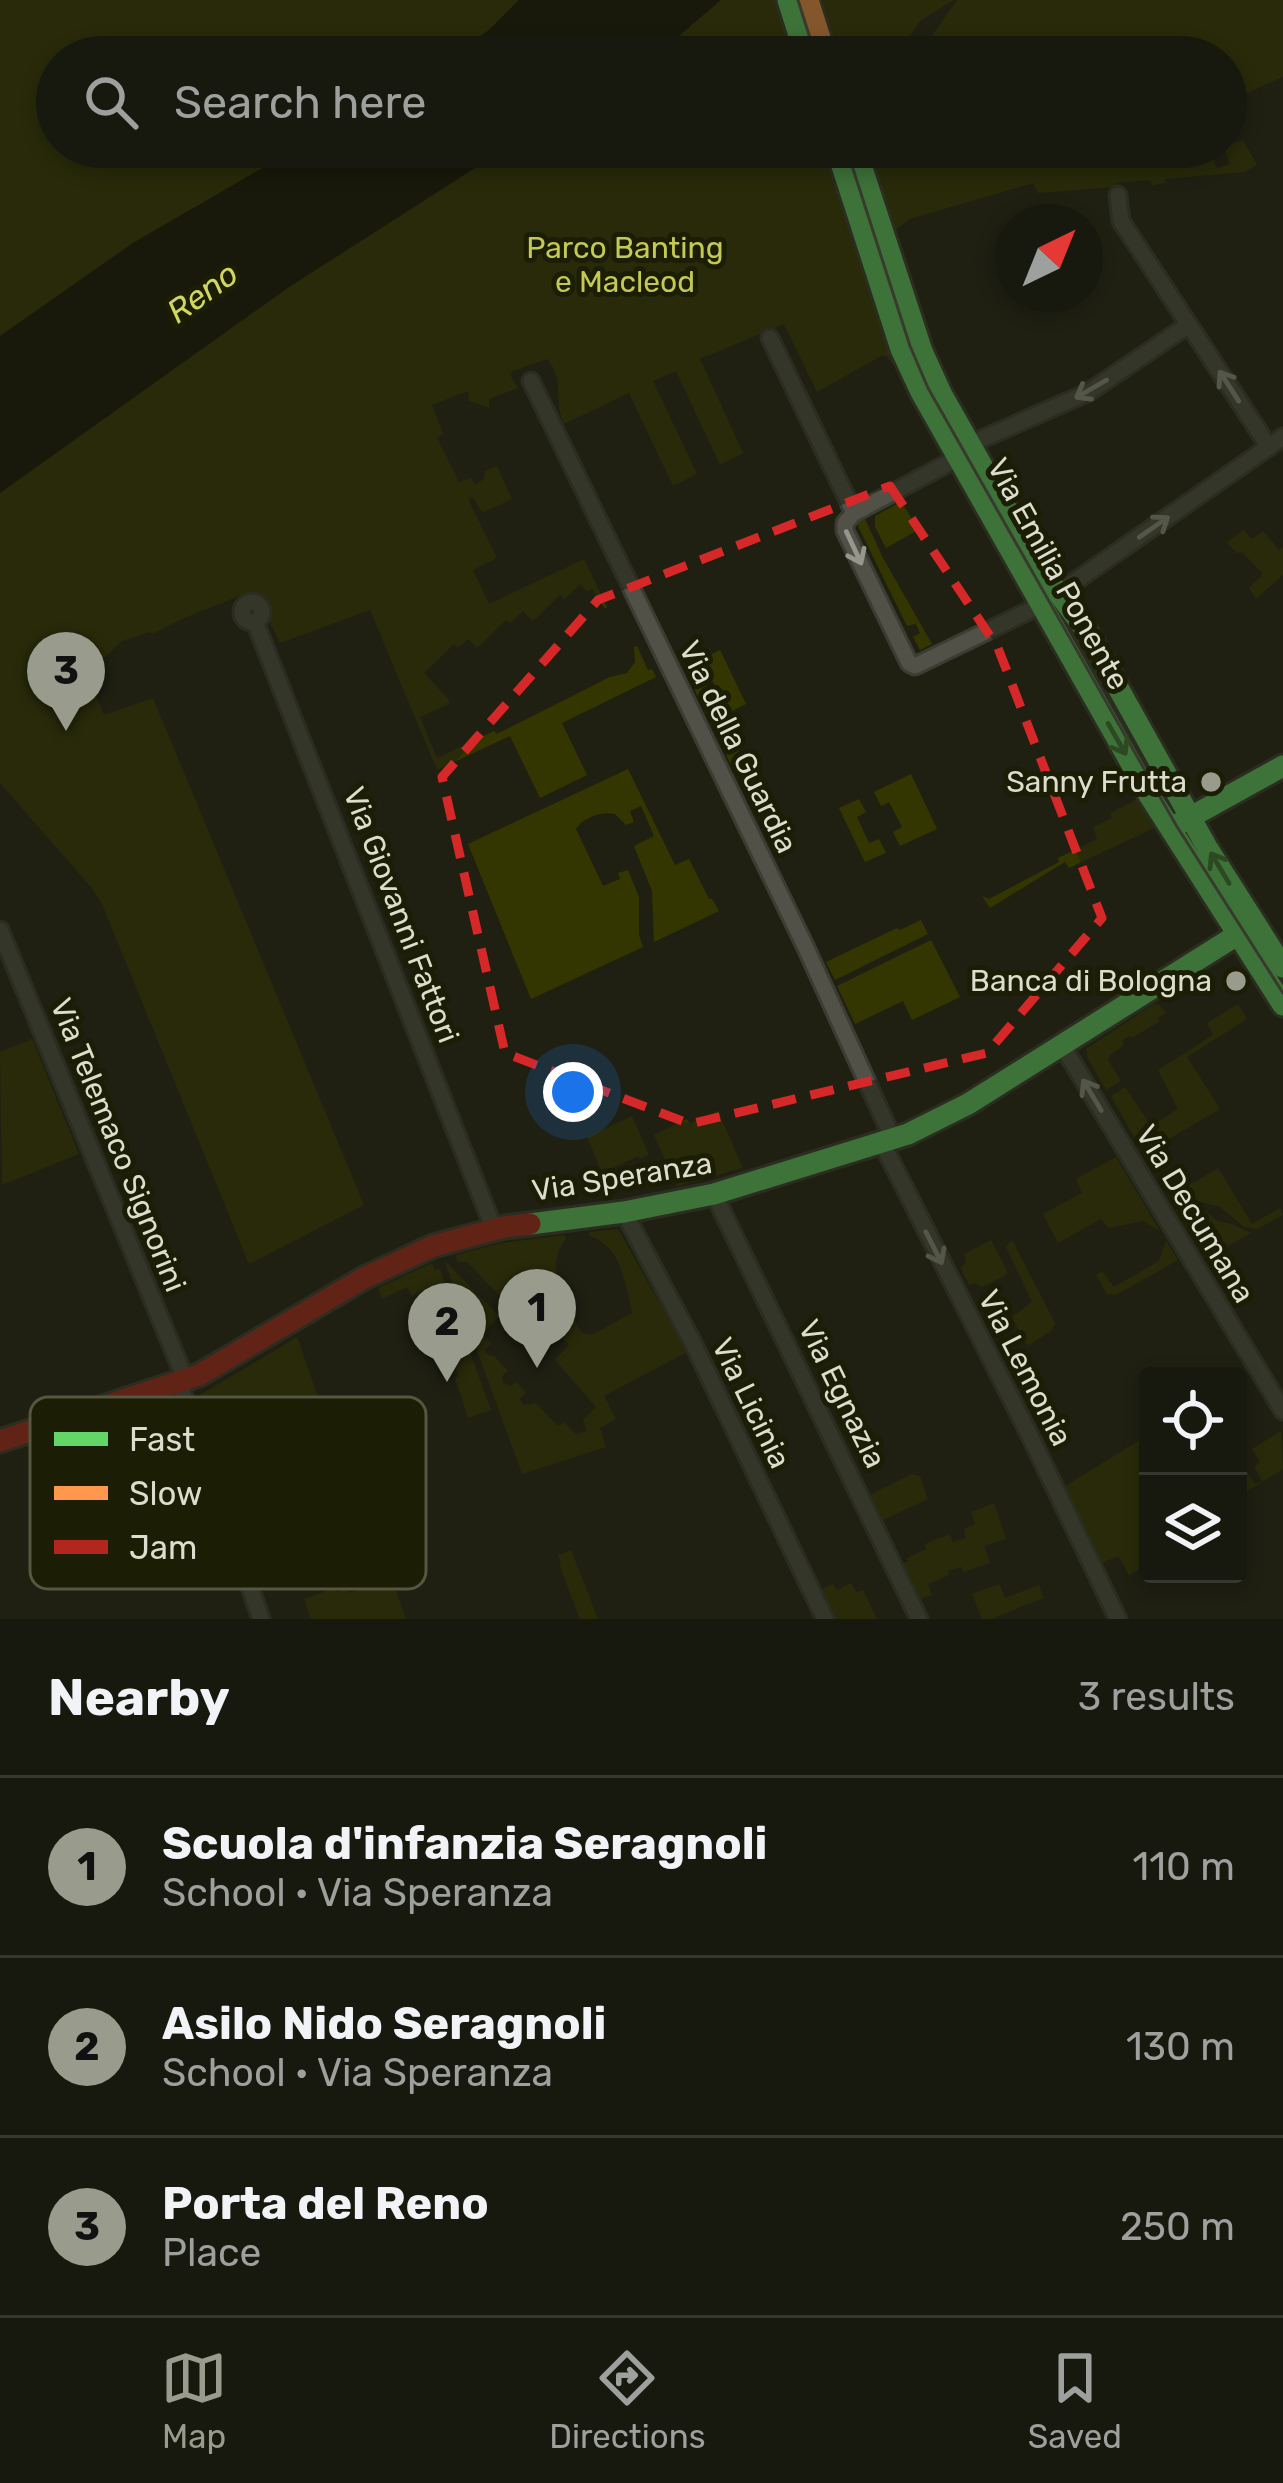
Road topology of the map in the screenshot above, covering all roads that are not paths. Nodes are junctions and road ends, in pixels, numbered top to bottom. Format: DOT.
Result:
graph roads {
  1 [pos="788,0"];
  2 [pos="808,0"];
  3 [pos="799,36"];
  4 [pos="819,36"];
  5 [pos="844,168"];
  6 [pos="861,168"];
  7 [pos="1118,195"];
  8 [pos="1188,325"];
  9 [pos="770,338"];
  10 [pos="910,346"];
  11 [pos="531,381"];
  12 [pos="1276,442"];
  13 [pos="964,452"];
  14 [pos="854,513"];
  15 [pos="1049,600"];
  16 [pos="255,622"];
  17 [pos="1283,766"];
  18 [pos="1190,816"];
  19 [pos="1169,829"];
  20 [pos="0,930"];
  21 [pos="1237,935"];
  22 [pos="1283,967"];
  23 [pos="1283,1006"];
  24 [pos="1062,1045"];
  25 [pos="887,1141"];
  26 [pos="714,1194"];
  27 [pos="624,1212"];
  28 [pos="494,1229"];
  29 [pos="183,1382"];
  30 [pos="136,1397"];
  31 [pos="188,1397"];
  32 [pos="1283,1411"];
  33 [pos="30,1431"];
  34 [pos="0,1441"];
  35 [pos="250,1589"];
  36 [pos="260,1619"];
  37 [pos="825,1619"];
  38 [pos="919,1619"];
  39 [pos="1118,1619"];
  1 -- 3 [label="main road"];
  2 -- 4 [label="main road"];
  5 -- 10 [label="main road, Via Emilia Ponente"];
  6 -- 10 [label="main road, Via Emilia Ponente"];
  7 -- 8 [label="street"];
  12 -- 8 [label="street, one-way"];
  8 -- 13 [label="street, one-way"];
  9 -- 14 [label="street"];
  10 -- 13 [label="main road, Via Emilia Ponente"];
  11 -- 25 [label="street, Via della Guardia"];
  15 -- 12 [label="street, one-way"];
  13 -- 14 [label="street"];
  13 -- 15 [label="main road, Via Emilia Ponente"];
  14 -- 15 [label="street, one-way"];
  15 -- 18 [label="main road, Via Emilia Ponente"];
  15 -- 19 [label="main road, Via Emilia Ponente, one-way"];
  16 -- 28 [label="street, Via Giovanni Fattori"];
  17 -- 18 [label="main road"];
  18 -- 19 [label="main road"];
  22 -- 18 [label="main road, Via Emilia Ponente, one-way"];
  19 -- 21 [label="main road, Via Emilia Ponente"];
  20 -- 29 [label="street, Via Telemaco Signorini"];
  21 -- 23 [label="main road, Via Emilia Ponente"];
  21 -- 24 [label="main road, Via Speranza"];
  24 -- 25 [label="main road, Via Speranza"];
  32 -- 24 [label="street, Via Decumana, one-way"];
  25 -- 26 [label="main road, Via Speranza"];
  25 -- 39 [label="street, Via Lemonia, one-way"];
  26 -- 27 [label="main road, Via Speranza"];
  26 -- 38 [label="street, Via Egnazia"];
  27 -- 28 [label="main road, Via Speranza"];
  27 -- 37 [label="street, Via Licinia"];
  28 -- 29 [label="main road, Via Speranza"];
  29 -- 30 [label="main road, Via Speranza"];
  29 -- 31 [label="street, Via Telemaco Signorini"];
  33 -- 34 [label="main road, Via Speranza"];
  35 -- 36 [label="street, Via Telemaco Signorini"];
}
